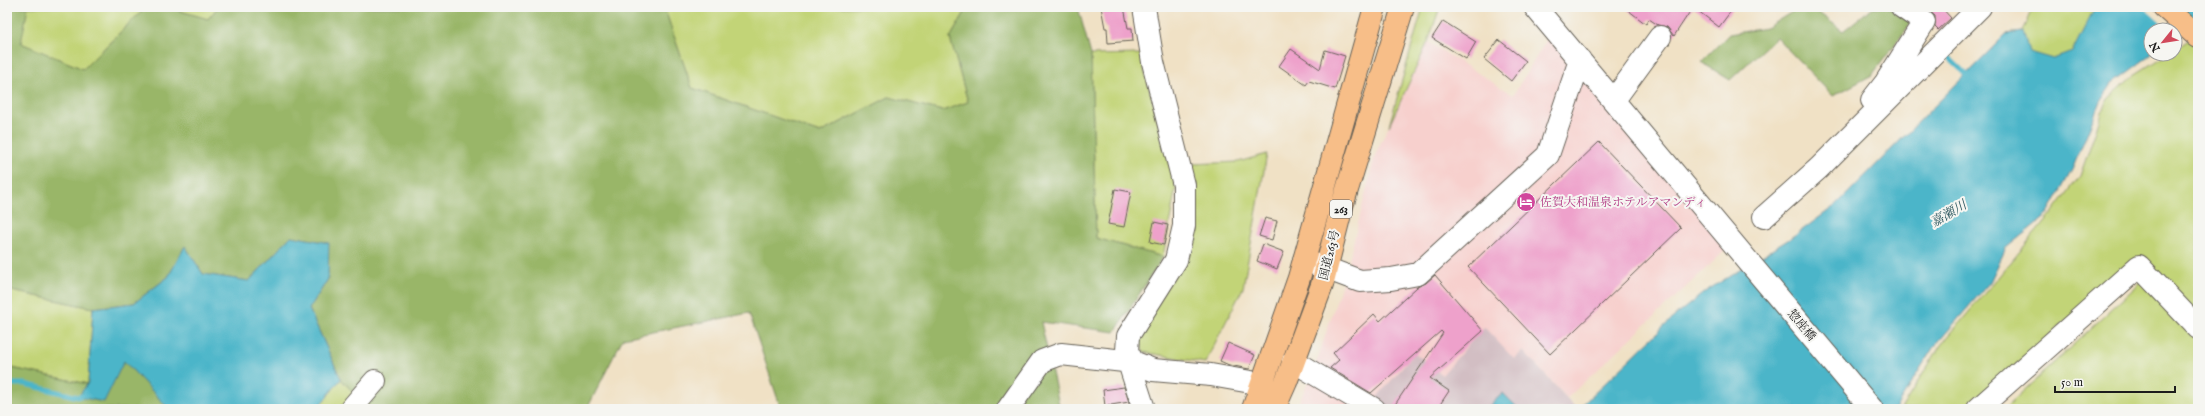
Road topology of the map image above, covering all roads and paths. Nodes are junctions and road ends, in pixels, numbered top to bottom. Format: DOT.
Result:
graph roads {
  1 [pos="1144,7"];
  2 [pos="1375,7"];
  3 [pos="1403,7"];
  4 [pos="1535,7"];
  5 [pos="1902,7"];
  6 [pos="1980,7"];
  7 [pos="2164,7"];
  8 [pos="1660,37"];
  9 [pos="2198,37"];
  10 [pos="1580,60"];
  11 [pos="1614,100"];
  12 [pos="1865,122"];
  13 [pos="1764,217"];
  14 [pos="1304,260"];
  15 [pos="1326,269"];
  16 [pos="2198,328"];
  17 [pos="1293,361"];
  18 [pos="1133,362"];
  19 [pos="375,381"];
  20 [pos="1262,387"];
  21 [pos="351,409"];
  22 [pos="1008,409"];
  23 [pos="1144,409"];
  24 [pos="1253,409"];
  25 [pos="1274,409"];
  26 [pos="1374,409"];
  27 [pos="1872,409"];
  28 [pos="1978,409"];
  1 -- 18 [label="street"];
  2 -- 14 [label="highway, 国道263号 / 263"];
  3 -- 15 [label="highway, 国道263号 / 263"];
  4 -- 10 [label="street, 惣座橋"];
  5 -- 12 [label="street"];
  6 -- 12 [label="street"];
  7 -- 9 [label="highway"];
  8 -- 11 [label="street"];
  10 -- 11 [label="street, 惣座橋"];
  10 -- 15 [label="street"];
  11 -- 27 [label="street, 惣座橋"];
  12 -- 13 [label="street"];
  14 -- 15 [label="street"];
  14 -- 20 [label="highway, 国道263号 / 263"];
  15 -- 17 [label="highway, 国道263号 / 263"];
  16 -- 28 [label="street"];
  17 -- 25 [label="highway, 国道263号 / 263"];
  17 -- 26 [label="street"];
  18 -- 20 [label="street"];
  18 -- 22 [label="street"];
  18 -- 23 [label="street"];
  19 -- 21 [label="street"];
  20 -- 24 [label="highway, 国道263号 / 263"];
}
